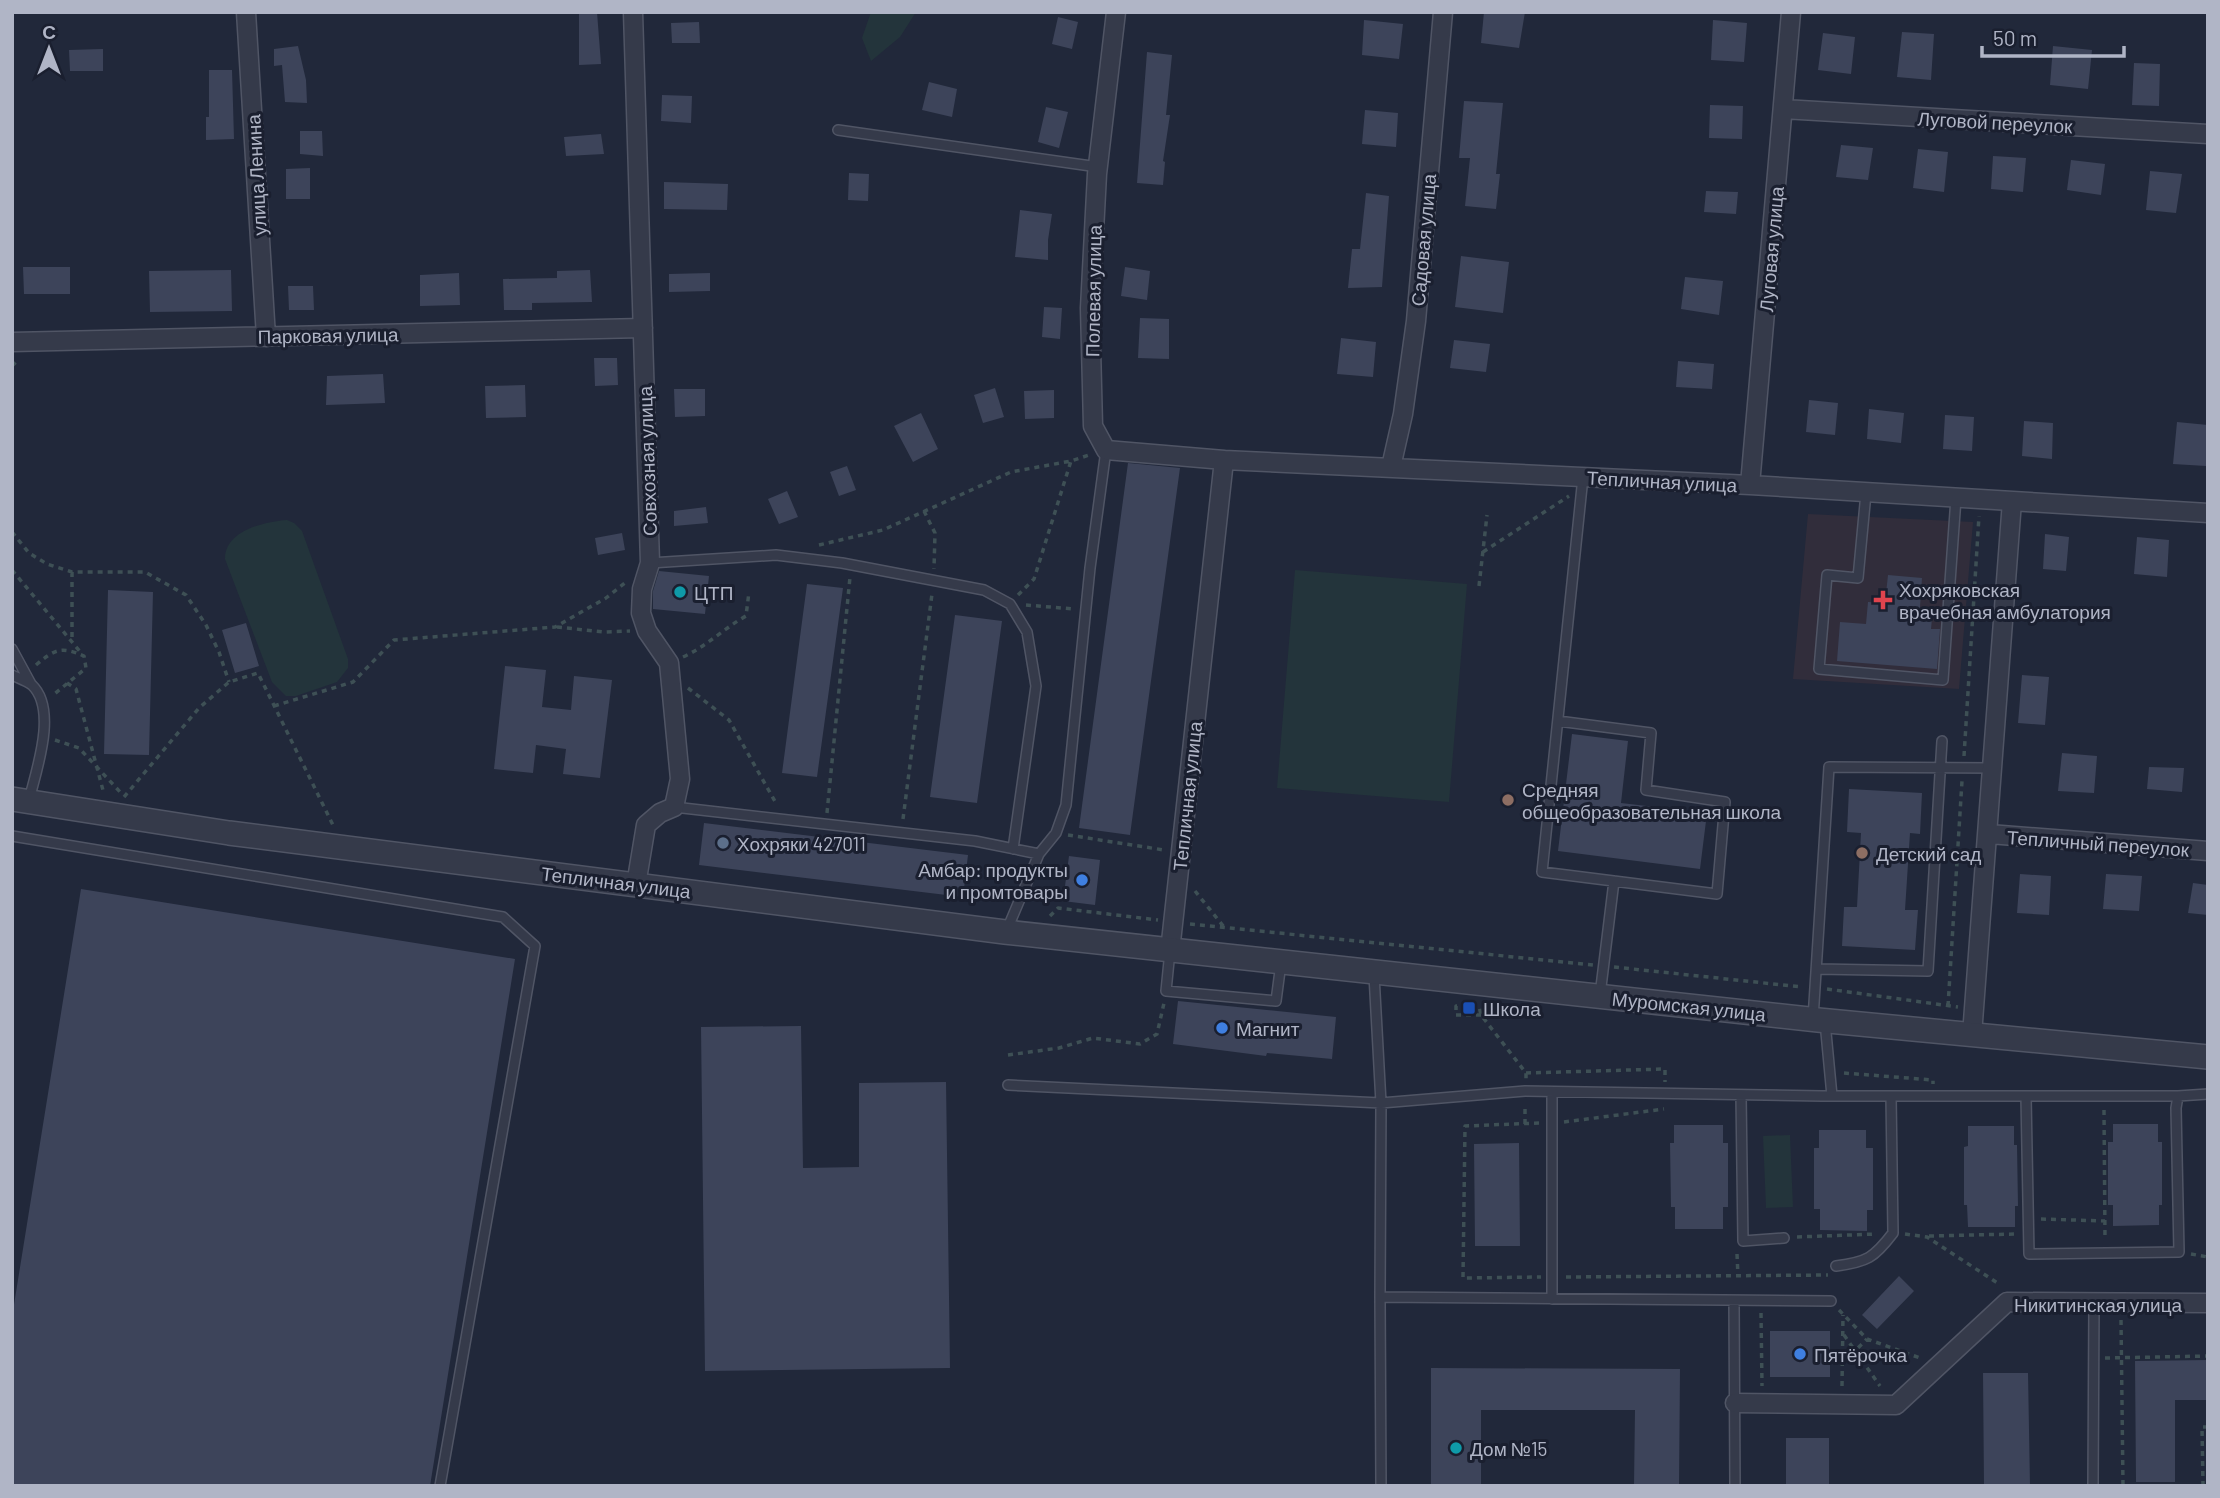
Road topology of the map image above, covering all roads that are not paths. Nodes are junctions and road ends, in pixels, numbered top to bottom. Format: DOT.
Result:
graph roads {
  1 [pos="246,12"];
  2 [pos="633,12"];
  3 [pos="1115,12"];
  4 [pos="1443,12"];
  5 [pos="1791,12"];
  6 [pos="1783,109"];
  7 [pos="838,130"];
  8 [pos="2208,134"];
  9 [pos="1098,167"];
  10 [pos="643,328"];
  11 [pos="266,337"];
  12 [pos="12,342"];
  13 [pos="1106,450"];
  14 [pos="1224,460"];
  15 [pos="1391,467"];
  16 [pos="1583,482"];
  17 [pos="1750,485"];
  18 [pos="1866,493"];
  19 [pos="2012,501"];
  20 [pos="1956,505"];
  21 [pos="2208,513"];
  22 [pos="650,563"];
  23 [pos="12,649"];
  24 [pos="12,675"];
  25 [pos="32,685"];
  26 [pos="1558,721"];
  27 [pos="1942,741"];
  28 [pos="1940,768"];
  29 [pos="1993,768"];
  30 [pos="20,801"];
  31 [pos="674,807"];
  32 [pos="1989,834"];
  33 [pos="12,836"];
  34 [pos="1013,849"];
  35 [pos="2208,851"];
  36 [pos="1040,854"];
  37 [pos="1614,881"];
  38 [pos="636,885"];
  39 [pos="1005,932"];
  40 [pos="1170,951"];
  41 [pos="1281,963"];
  42 [pos="1818,969"];
  43 [pos="1374,973"];
  44 [pos="1600,997"];
  45 [pos="1819,1020"];
  46 [pos="1972,1035"];
  47 [pos="2208,1057"];
  48 [pos="1008,1085"];
  49 [pos="1552,1092"];
  50 [pos="2208,1094"];
  51 [pos="1741,1096"];
  52 [pos="1832,1096"];
  53 [pos="1891,1096"];
  54 [pos="2178,1096"];
  55 [pos="2026,1097"];
  56 [pos="1381,1103"];
  57 [pos="1784,1238"];
  58 [pos="1836,1266"];
  59 [pos="1380,1297"];
  60 [pos="1552,1299"];
  61 [pos="1734,1301"];
  62 [pos="1831,1301"];
  63 [pos="2208,1303"];
  64 [pos="2094,1304"];
  65 [pos="1735,1403"];
  66 [pos="440,1486"];
  67 [pos="1381,1486"];
  68 [pos="1735,1486"];
  69 [pos="2093,1486"];
  1 -- 11 [label="street, улица Ленина"];
  2 -- 10 [label="street, Совхозная улица"];
  3 -- 9 [label="street, Полевая улица"];
  4 -- 15 [label="street, Садовая улица"];
  5 -- 6 [label="street, Луговая улица"];
  6 -- 8 [label="street, Луговой переулок"];
  6 -- 17 [label="street, Луговая улица"];
  7 -- 9 [label="lane"];
  9 -- 13 [label="street, Полевая улица"];
  10 -- 11 [label="street, Парковая улица"];
  10 -- 22 [label="street, Совхозная улица"];
  11 -- 12 [label="street, Парковая улица"];
  13 -- 14 [label="street"];
  13 -- 36 [label="lane"];
  14 -- 15 [label="street, Тепличная улица"];
  14 -- 40 [label="street, Тепличная улица"];
  15 -- 16 [label="street, Тепличная улица"];
  16 -- 17 [label="street, Тепличная улица"];
  16 -- 26 [label="lane"];
  17 -- 18 [label="street, Тепличная улица"];
  18 -- 20 [label="street, Тепличная улица"];
  18 -- 20 [label="lane"];
  19 -- 20 [label="street, Тепличная улица"];
  19 -- 21 [label="street, Тепличная улица"];
  19 -- 29 [label="street"];
  22 -- 31 [label="street, Совхозная улица"];
  22 -- 34 [label="lane"];
  23 -- 25 [label="lane"];
  24 -- 25 [label="lane"];
  25 -- 30 [label="lane"];
  26 -- 37 [label="lane"];
  26 -- 37 [label="lane"];
  27 -- 28 [label="lane"];
  28 -- 29 [label="lane"];
  28 -- 42 [label="lane"];
  28 -- 42 [label="lane"];
  29 -- 32 [label="street"];
  30 -- 38 [label="street, Тепличная улица"];
  31 -- 34 [label="lane"];
  31 -- 38 [label="street"];
  32 -- 35 [label="street, Тепличный переулок"];
  32 -- 46 [label="street"];
  33 -- 66 [label="lane"];
  34 -- 36 [label="lane"];
  36 -- 39 [label="lane"];
  37 -- 44 [label="lane"];
  38 -- 39 [label="street, Тепличная улица"];
  39 -- 40 [label="street, Тепличная улица"];
  40 -- 41 [label="street, Муромская улица"];
  40 -- 41 [label="lane"];
  41 -- 43 [label="street, Муромская улица"];
  42 -- 45 [label="lane"];
  43 -- 44 [label="street, Муромская улица"];
  43 -- 56 [label="lane"];
  44 -- 45 [label="street, Муромская улица"];
  45 -- 46 [label="street, Муромская улица"];
  45 -- 52 [label="lane"];
  46 -- 47 [label="street, Муромская улица"];
  48 -- 56 [label="lane"];
  49 -- 51 [label="lane"];
  49 -- 56 [label="lane"];
  49 -- 60 [label="lane"];
  50 -- 54 [label="lane"];
  51 -- 52 [label="lane"];
  51 -- 57 [label="lane"];
  52 -- 53 [label="lane"];
  53 -- 55 [label="lane"];
  53 -- 58 [label="lane"];
  54 -- 55 [label="lane"];
  54 -- 55 [label="lane"];
  56 -- 59 [label="lane"];
  59 -- 60 [label="lane"];
  59 -- 67 [label="lane"];
  60 -- 61 [label="lane"];
  61 -- 62 [label="lane"];
  61 -- 65 [label="lane"];
  63 -- 64 [label="street, Никитинская улица"];
  64 -- 65 [label="street, Никитинская улица"];
  64 -- 69 [label="lane"];
  65 -- 68 [label="lane"];
}
